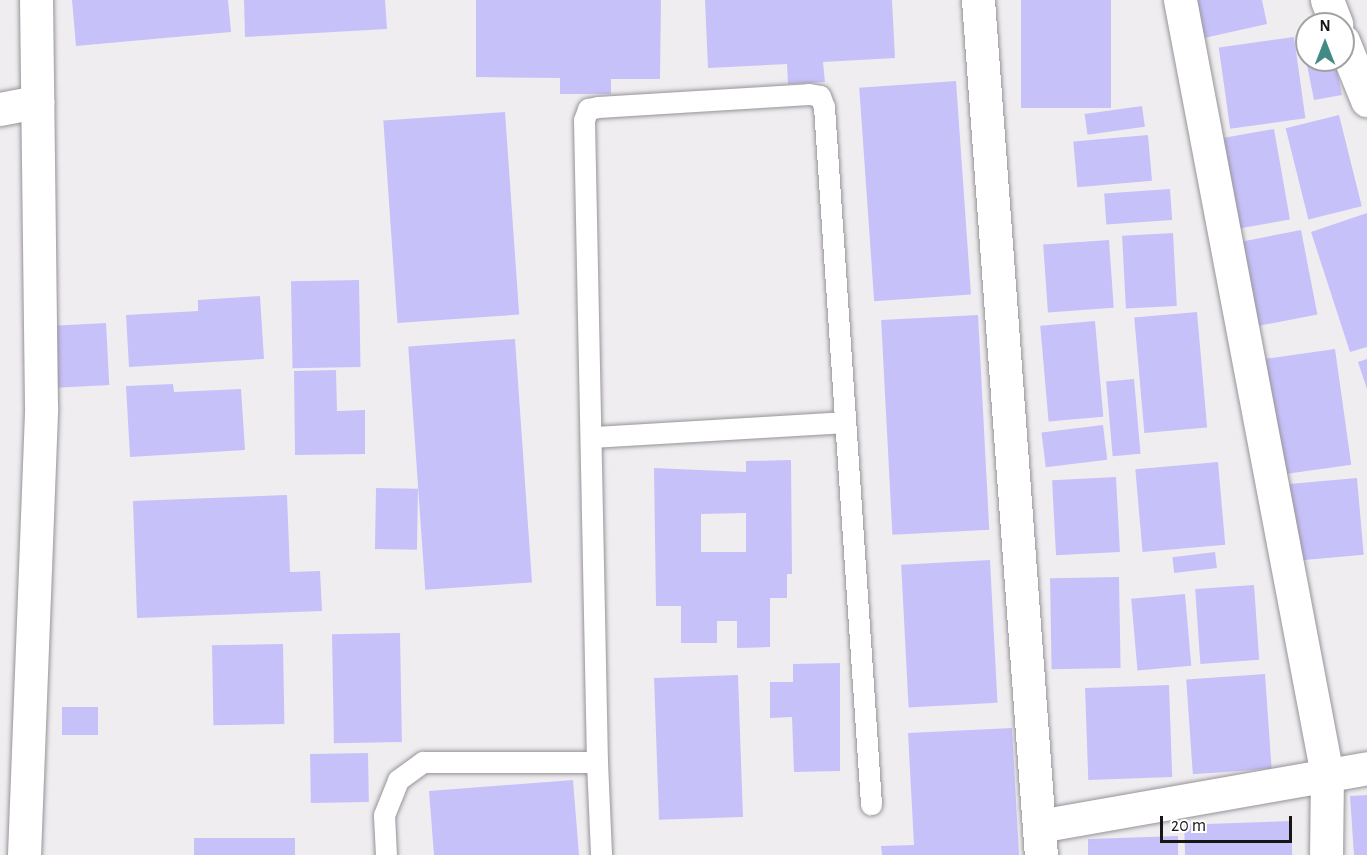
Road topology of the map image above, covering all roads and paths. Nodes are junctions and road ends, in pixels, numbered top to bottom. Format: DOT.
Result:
graph roads {
  1 [pos="36,0"];
  2 [pos="978,0"];
  3 [pos="1180,0"];
  4 [pos="1355,70"];
  5 [pos="1367,100"];
  6 [pos="38,102"];
  7 [pos="0,109"];
  8 [pos="845,422"];
  9 [pos="593,437"];
  10 [pos="597,762"];
  11 [pos="1367,768"];
  12 [pos="1327,775"];
  13 [pos="871,804"];
  14 [pos="1040,840"];
  15 [pos="24,855"];
  16 [pos="386,855"];
  17 [pos="601,855"];
  18 [pos="1326,855"];
  1 -- 6 [label="street"];
  2 -- 14 [label="street"];
  3 -- 12 [label="street"];
  4 -- 5 [label="street"];
  6 -- 7 [label="street"];
  6 -- 15 [label="street"];
  8 -- 9 [label="lane"];
  8 -- 9 [label="lane"];
  8 -- 13 [label="lane"];
  9 -- 10 [label="lane"];
  10 -- 16 [label="lane"];
  10 -- 17 [label="lane"];
  11 -- 12 [label="street"];
  12 -- 14 [label="street"];
  12 -- 18 [label="street"];
}
